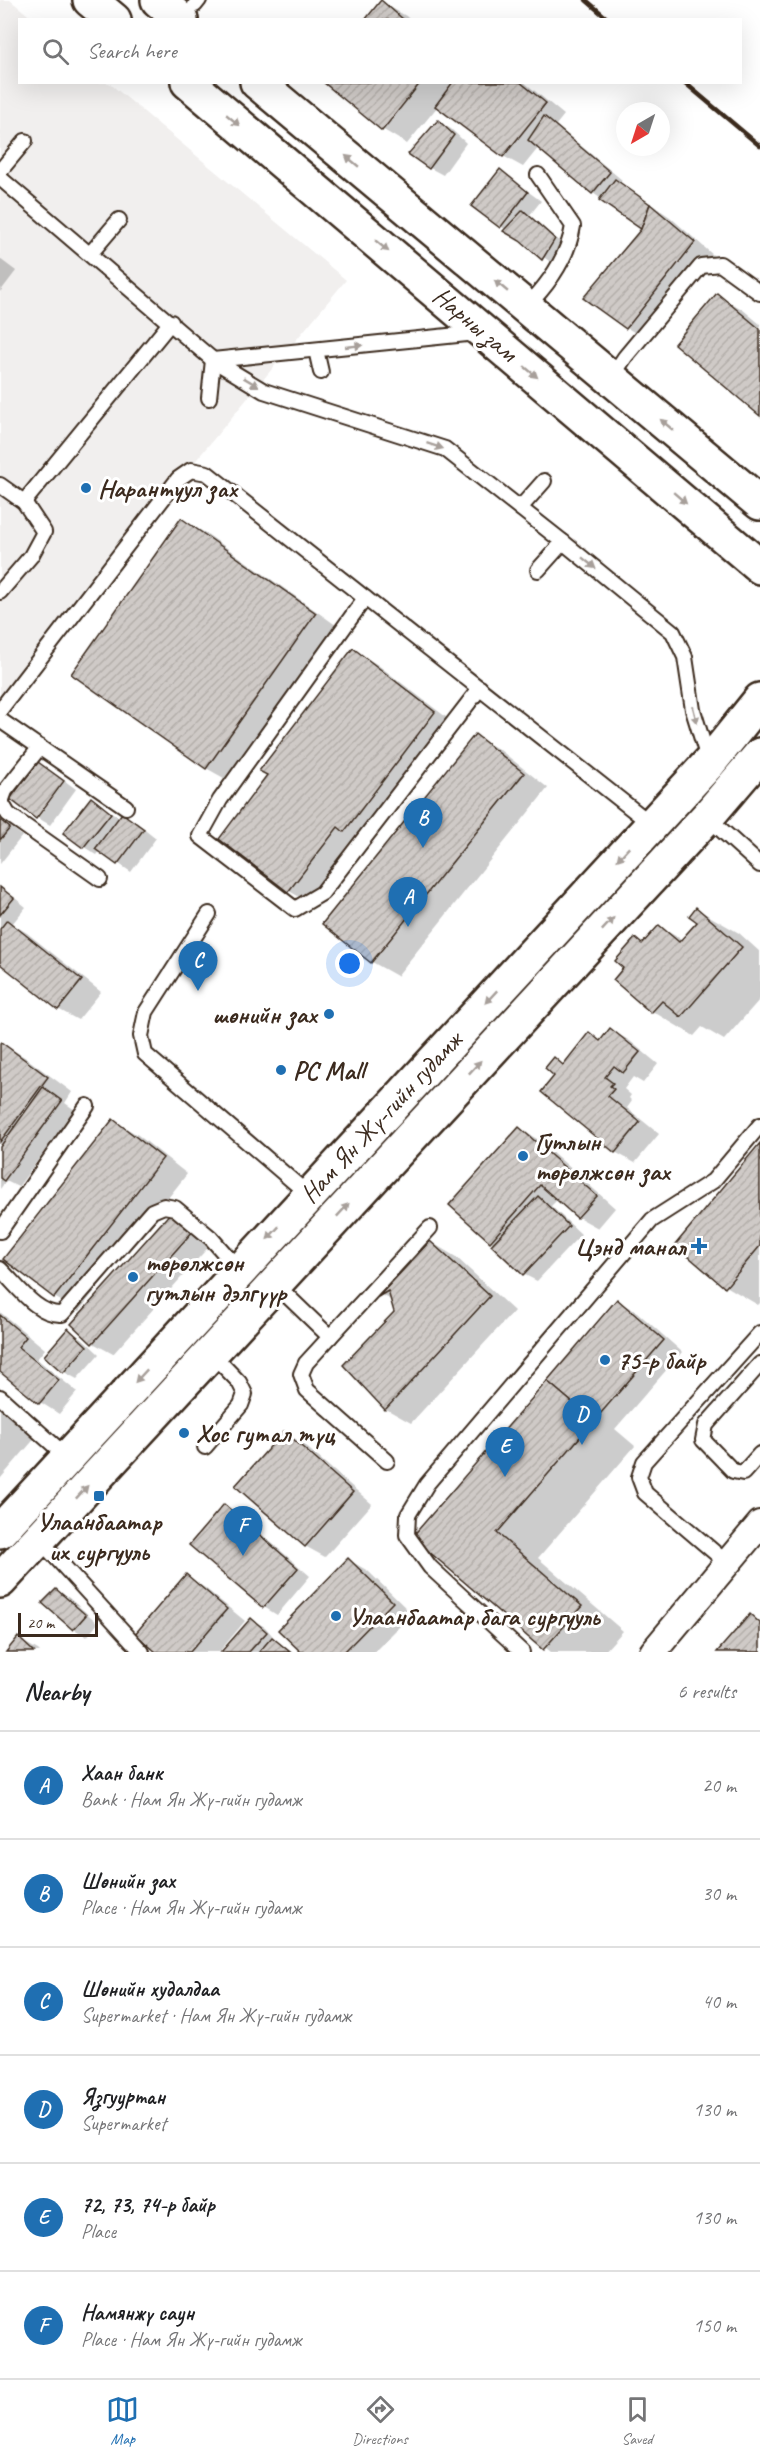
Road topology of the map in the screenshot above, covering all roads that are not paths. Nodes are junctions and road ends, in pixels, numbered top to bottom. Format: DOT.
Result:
graph roads {
  1 [pos="90,0"];
  2 [pos="158,0"];
  3 [pos="192,8"];
  4 [pos="112,18"];
  5 [pos="190,84"];
  6 [pos="259,84"];
  7 [pos="25,141"];
  8 [pos="0,171"];
  9 [pos="538,175"];
  10 [pos="0,178"];
  11 [pos="119,220"];
  12 [pos="90,254"];
  13 [pos="760,293"];
  14 [pos="526,307"];
  15 [pos="171,322"];
  16 [pos="485,333"];
  17 [pos="316,350"];
  18 [pos="213,360"];
  19 [pos="321,372"];
  20 [pos="611,378"];
  21 [pos="209,398"];
  22 [pos="544,481"];
  23 [pos="0,485"];
  24 [pos="24,502"];
  25 [pos="760,503"];
  26 [pos="520,508"];
  27 [pos="564,542"];
  28 [pos="760,567"];
  29 [pos="538,570"];
  30 [pos="0,592"];
  31 [pos="365,597"];
  32 [pos="480,688"];
  33 [pos="760,700"];
  34 [pos="0,710"];
  35 [pos="0,720"];
  36 [pos="40,747"];
  37 [pos="760,755"];
  38 [pos="710,762"];
  39 [pos="679,793"];
  40 [pos="126,807"];
  41 [pos="707,817"];
  42 [pos="651,824"];
  43 [pos="760,865"];
  44 [pos="100,879"];
  45 [pos="209,914"];
  46 [pos="87,1106"];
  47 [pos="760,1125"];
  48 [pos="309,1195"];
  49 [pos="430,1228"];
  50 [pos="0,1231"];
  51 [pos="0,1269"];
  52 [pos="239,1270"];
  53 [pos="275,1284"];
  54 [pos="760,1333"];
  55 [pos="330,1337"];
  56 [pos="211,1353"];
  57 [pos="760,1364"];
  58 [pos="0,1397"];
  59 [pos="205,1447"];
  60 [pos="760,1454"];
  61 [pos="67,1456"];
  62 [pos="387,1461"];
  63 [pos="760,1524"];
  64 [pos="0,1531"];
  65 [pos="39,1539"];
  66 [pos="727,1563"];
  67 [pos="0,1581"];
  68 [pos="142,1652"];
  69 [pos="522,1652"];
  70 [pos="653,1652"];
  1 -- 4 [label="main road"];
  2 -- 3 [label="main road"];
  5 -- 16 [label="main road, Нарны зам, one-way"];
  14 -- 6 [label="main road, Нарны зам, one-way"];
  7 -- 8 [label="lane"];
  9 -- 14 [label="lane"];
  10 -- 12 [label="lane"];
  11 -- 12 [label="lane"];
  12 -- 15 [label="lane"];
  13 -- 20 [label="lane"];
  14 -- 20 [label="main road, Нарны зам"];
  15 -- 18 [label="lane"];
  15 -- 24 [label="lane"];
  17 -- 16 [label="lane, one-way"];
  16 -- 28 [label="main road, Нарны зам, one-way"];
  17 -- 18 [label="lane"];
  17 -- 19 [label="lane"];
  18 -- 21 [label="lane"];
  18 -- 26 [label="lane, one-way"];
  25 -- 20 [label="main road, Нарны зам, one-way"];
  22 -- 26 [label="lane"];
  23 -- 24 [label="lane"];
  24 -- 30 [label="lane"];
  26 -- 27 [label="lane"];
  27 -- 29 [label="lane"];
  27 -- 38 [label="lane, one-way"];
  31 -- 32 [label="lane"];
  31 -- 32 [label="lane"];
  31 -- 34 [label="lane"];
  32 -- 42 [label="lane"];
  33 -- 38 [label="main road, Нам Ян Жү-гийн гудамж"];
  35 -- 36 [label="lane"];
  36 -- 40 [label="lane"];
  36 -- 44 [label="lane"];
  37 -- 41 [label="main road, Нам Ян Жү-гийн гудамж"];
  38 -- 39 [label="main road, Нам Ян Жү-гийн гудамж"];
  39 -- 41 [label="lane"];
  39 -- 42 [label="main road, Нам Ян Жү-гийн гудамж"];
  41 -- 43 [label="lane"];
  53 -- 41 [label="main road, Нам Ян Жү-гийн гудамж, one-way"];
  42 -- 48 [label="main road, Нам Ян Жү-гийн гудамж, one-way"];
  45 -- 48 [label="lane"];
  46 -- 50 [label="lane"];
  47 -- 69 [label="lane"];
  48 -- 52 [label="main road, Нам Ян Жү-гийн гудамж, one-way"];
  49 -- 55 [label="lane"];
  51 -- 52 [label="lane"];
  52 -- 61 [label="main road, Нам Ян Жү-гийн гудамж, one-way"];
  53 -- 55 [label="lane"];
  53 -- 56 [label="main road, Нам Ян Жү-гийн гудамж"];
  54 -- 66 [label="lane"];
  55 -- 62 [label="lane"];
  56 -- 59 [label="lane"];
  65 -- 56 [label="main road, Нам Ян Жү-гийн гудамж, one-way"];
  57 -- 60 [label="lane"];
  58 -- 61 [label="lane"];
  61 -- 64 [label="main road, Нам Ян Жү-гийн гудамж"];
  63 -- 66 [label="street"];
  65 -- 67 [label="main road, Нам Ян Жү-гийн гудамж"];
  65 -- 68 [label="lane"];
  66 -- 70 [label="street"];
}
